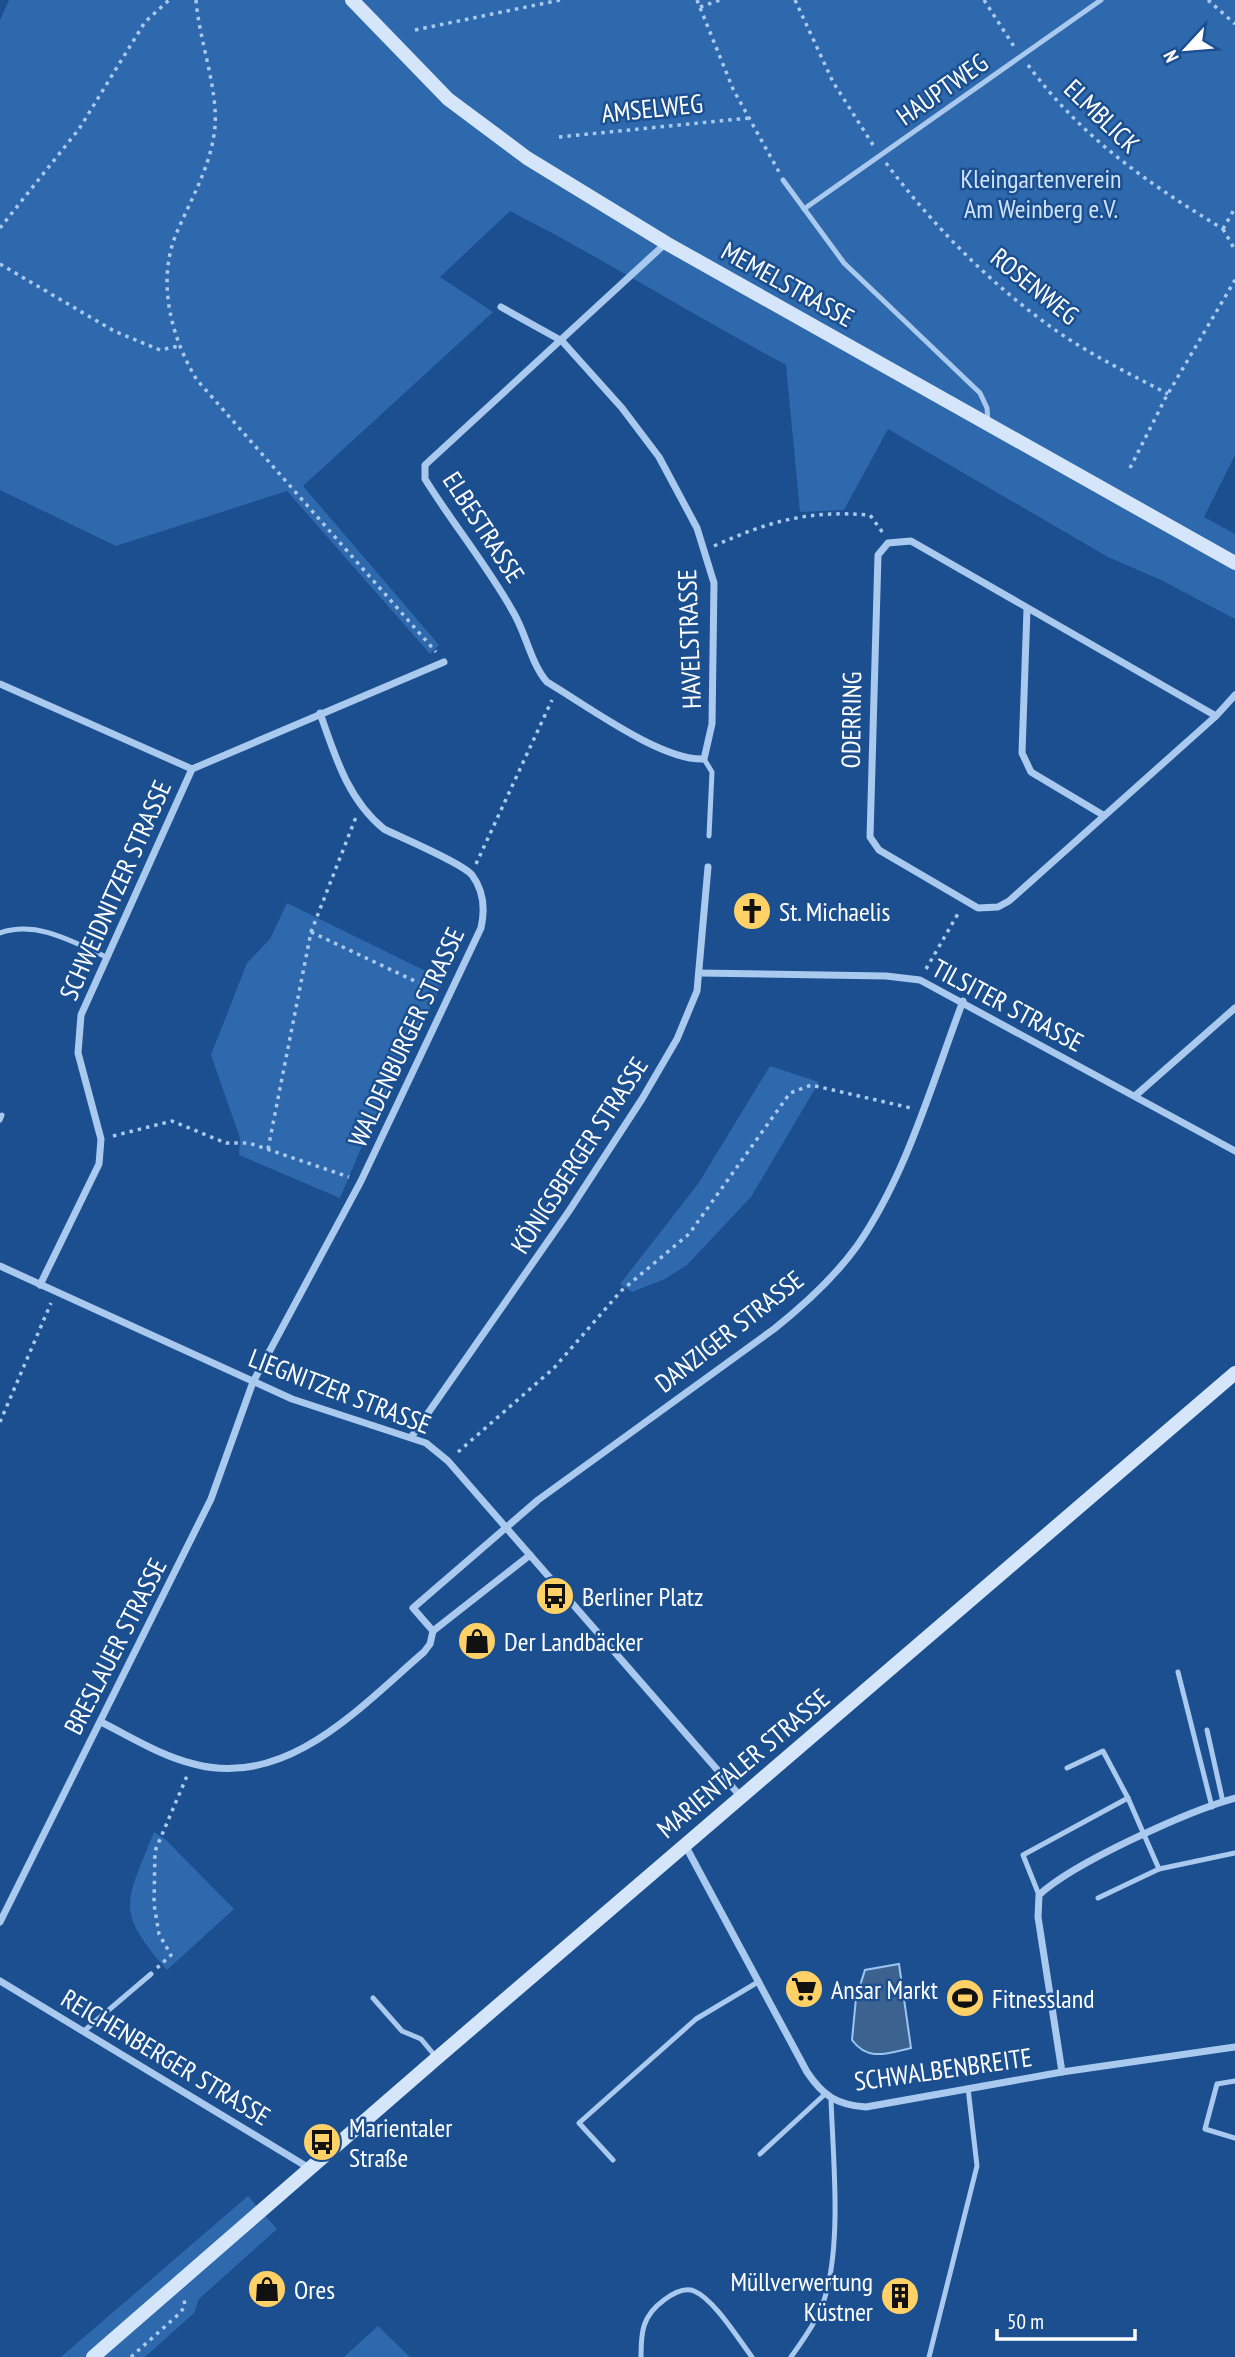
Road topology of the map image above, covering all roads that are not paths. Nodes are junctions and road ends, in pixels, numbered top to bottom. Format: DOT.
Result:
graph roads {
  1 [pos="352,0"];
  2 [pos="1101,0"];
  3 [pos="783,180"];
  4 [pos="804,209"];
  5 [pos="666,243"];
  6 [pos="501,307"];
  7 [pos="562,341"];
  8 [pos="988,426"];
  9 [pos="1235,564"];
  10 [pos="1027,609"];
  11 [pos="444,662"];
  12 [pos="0,684"];
  13 [pos="1235,695"];
  14 [pos="320,713"];
  15 [pos="1216,716"];
  16 [pos="704,759"];
  17 [pos="192,769"];
  18 [pos="1103,815"];
  19 [pos="709,836"];
  20 [pos="708,867"];
  21 [pos="0,933"];
  22 [pos="106,957"];
  23 [pos="699,973"];
  24 [pos="962,1001"];
  25 [pos="1235,1008"];
  26 [pos="1135,1096"];
  27 [pos="1235,1151"];
  28 [pos="0,1266"];
  29 [pos="40,1285"];
  30 [pos="1235,1373"];
  31 [pos="253,1382"];
  32 [pos="412,1436"];
  33 [pos="505,1527"];
  34 [pos="530,1555"];
  35 [pos="433,1631"];
  36 [pos="1178,1672"];
  37 [pos="101,1722"];
  38 [pos="1206,1730"];
  39 [pos="1067,1768"];
  40 [pos="741,1798"];
  41 [pos="1128,1798"];
  42 [pos="1235,1798"];
  43 [pos="1223,1802"];
  44 [pos="1212,1807"];
  45 [pos="1146,1834"];
  46 [pos="685,1845"];
  47 [pos="1235,1853"];
  48 [pos="1159,1869"];
  49 [pos="1039,1895"];
  50 [pos="1098,1898"];
  51 [pos="0,1922"];
  52 [pos="151,1974"];
  53 [pos="0,1980"];
  54 [pos="758,1982"];
  55 [pos="373,1998"];
  56 [pos="84,2032"];
  57 [pos="1235,2047"];
  58 [pos="437,2057"];
  59 [pos="1062,2072"];
  60 [pos="1235,2081"];
  61 [pos="968,2088"];
  62 [pos="828,2097"];
  63 [pos="1235,2138"];
  64 [pos="760,2154"];
  65 [pos="613,2160"];
  66 [pos="310,2168"];
  67 [pos="93,2357"];
  68 [pos="640,2357"];
  69 [pos="752,2357"];
  70 [pos="791,2357"];
  71 [pos="929,2357"];
  1 -- 5 [label="main road, MEMELSTRASSE"];
  2 -- 4 [label="lane, HAUPTWEG"];
  3 -- 4 [label="lane"];
  4 -- 8 [label="lane"];
  5 -- 7 [label="street, ELBESTRASSE"];
  5 -- 8 [label="main road, MEMELSTRASSE"];
  6 -- 7 [label="street, HAVELSTRASSE"];
  7 -- 16 [label="street, HAVELSTRASSE"];
  7 -- 16 [label="street, ELBESTRASSE"];
  8 -- 9 [label="main road, MEMELSTRASSE"];
  10 -- 15 [label="street"];
  10 -- 18 [label="street"];
  10 -- 18 [label="street, ODERRING"];
  11 -- 14 [label="street, SCHWEIDNITZER STRASSE"];
  12 -- 17 [label="street"];
  13 -- 15 [label="street, ODERRING"];
  14 -- 17 [label="street, SCHWEIDNITZER STRASSE"];
  14 -- 31 [label="street, WALDENBURGER STRASSE"];
  15 -- 18 [label="street, ODERRING"];
  16 -- 19 [label="lane"];
  17 -- 22 [label="street, SCHWEIDNITZER STRASSE"];
  20 -- 23 [label="street, KÖNIGSBERGER STRASSE"];
  21 -- 22 [label="lane"];
  22 -- 29 [label="street, SCHWEIDNITZER STRASSE"];
  23 -- 24 [label="street, TILSITER STRASSE"];
  23 -- 32 [label="street, KÖNIGSBERGER STRASSE"];
  24 -- 26 [label="street, TILSITER STRASSE"];
  24 -- 33 [label="street, DANZIGER STRASSE"];
  25 -- 26 [label="street"];
  26 -- 27 [label="street, TILSITER STRASSE"];
  28 -- 29 [label="street, LIEGNITZER STRASSE"];
  29 -- 31 [label="street, LIEGNITZER STRASSE"];
  30 -- 40 [label="main road, MARIENTALER STRASSE"];
  31 -- 32 [label="street, LIEGNITZER STRASSE"];
  31 -- 37 [label="street, BRESLAUER STRASSE"];
  32 -- 33 [label="street, LIEGNITZER STRASSE"];
  33 -- 34 [label="street, LIEGNITZER STRASSE"];
  33 -- 35 [label="street"];
  34 -- 35 [label="street"];
  34 -- 40 [label="street, LIEGNITZER STRASSE"];
  35 -- 37 [label="street"];
  36 -- 44 [label="lane"];
  37 -- 51 [label="street, BRESLAUER STRASSE"];
  38 -- 43 [label="lane"];
  39 -- 41 [label="lane"];
  40 -- 46 [label="main road, MARIENTALER STRASSE"];
  41 -- 45 [label="lane"];
  41 -- 49 [label="lane"];
  42 -- 43 [label="street"];
  43 -- 44 [label="street"];
  44 -- 45 [label="street"];
  45 -- 48 [label="lane"];
  45 -- 49 [label="street"];
  46 -- 54 [label="street, SCHWALBENBREITE"];
  46 -- 58 [label="main road, MARIENTALER STRASSE"];
  47 -- 48 [label="lane"];
  48 -- 50 [label="lane"];
  49 -- 59 [label="street, SCHWALBENBREITE"];
  52 -- 56 [label="lane"];
  53 -- 56 [label="street, REICHENBERGER STRASSE"];
  54 -- 62 [label="street, SCHWALBENBREITE"];
  54 -- 65 [label="lane"];
  55 -- 58 [label="lane"];
  56 -- 66 [label="street, REICHENBERGER STRASSE"];
  57 -- 59 [label="street, SCHWALBENBREITE"];
  58 -- 66 [label="main road, MARIENTALER STRASSE"];
  59 -- 61 [label="street, SCHWALBENBREITE"];
  60 -- 63 [label="lane"];
  61 -- 62 [label="street, SCHWALBENBREITE"];
  61 -- 71 [label="lane"];
  62 -- 64 [label="lane"];
  62 -- 70 [label="lane"];
  66 -- 67 [label="main road, MARIENTALER STRASSE"];
  68 -- 69 [label="lane"];
}
